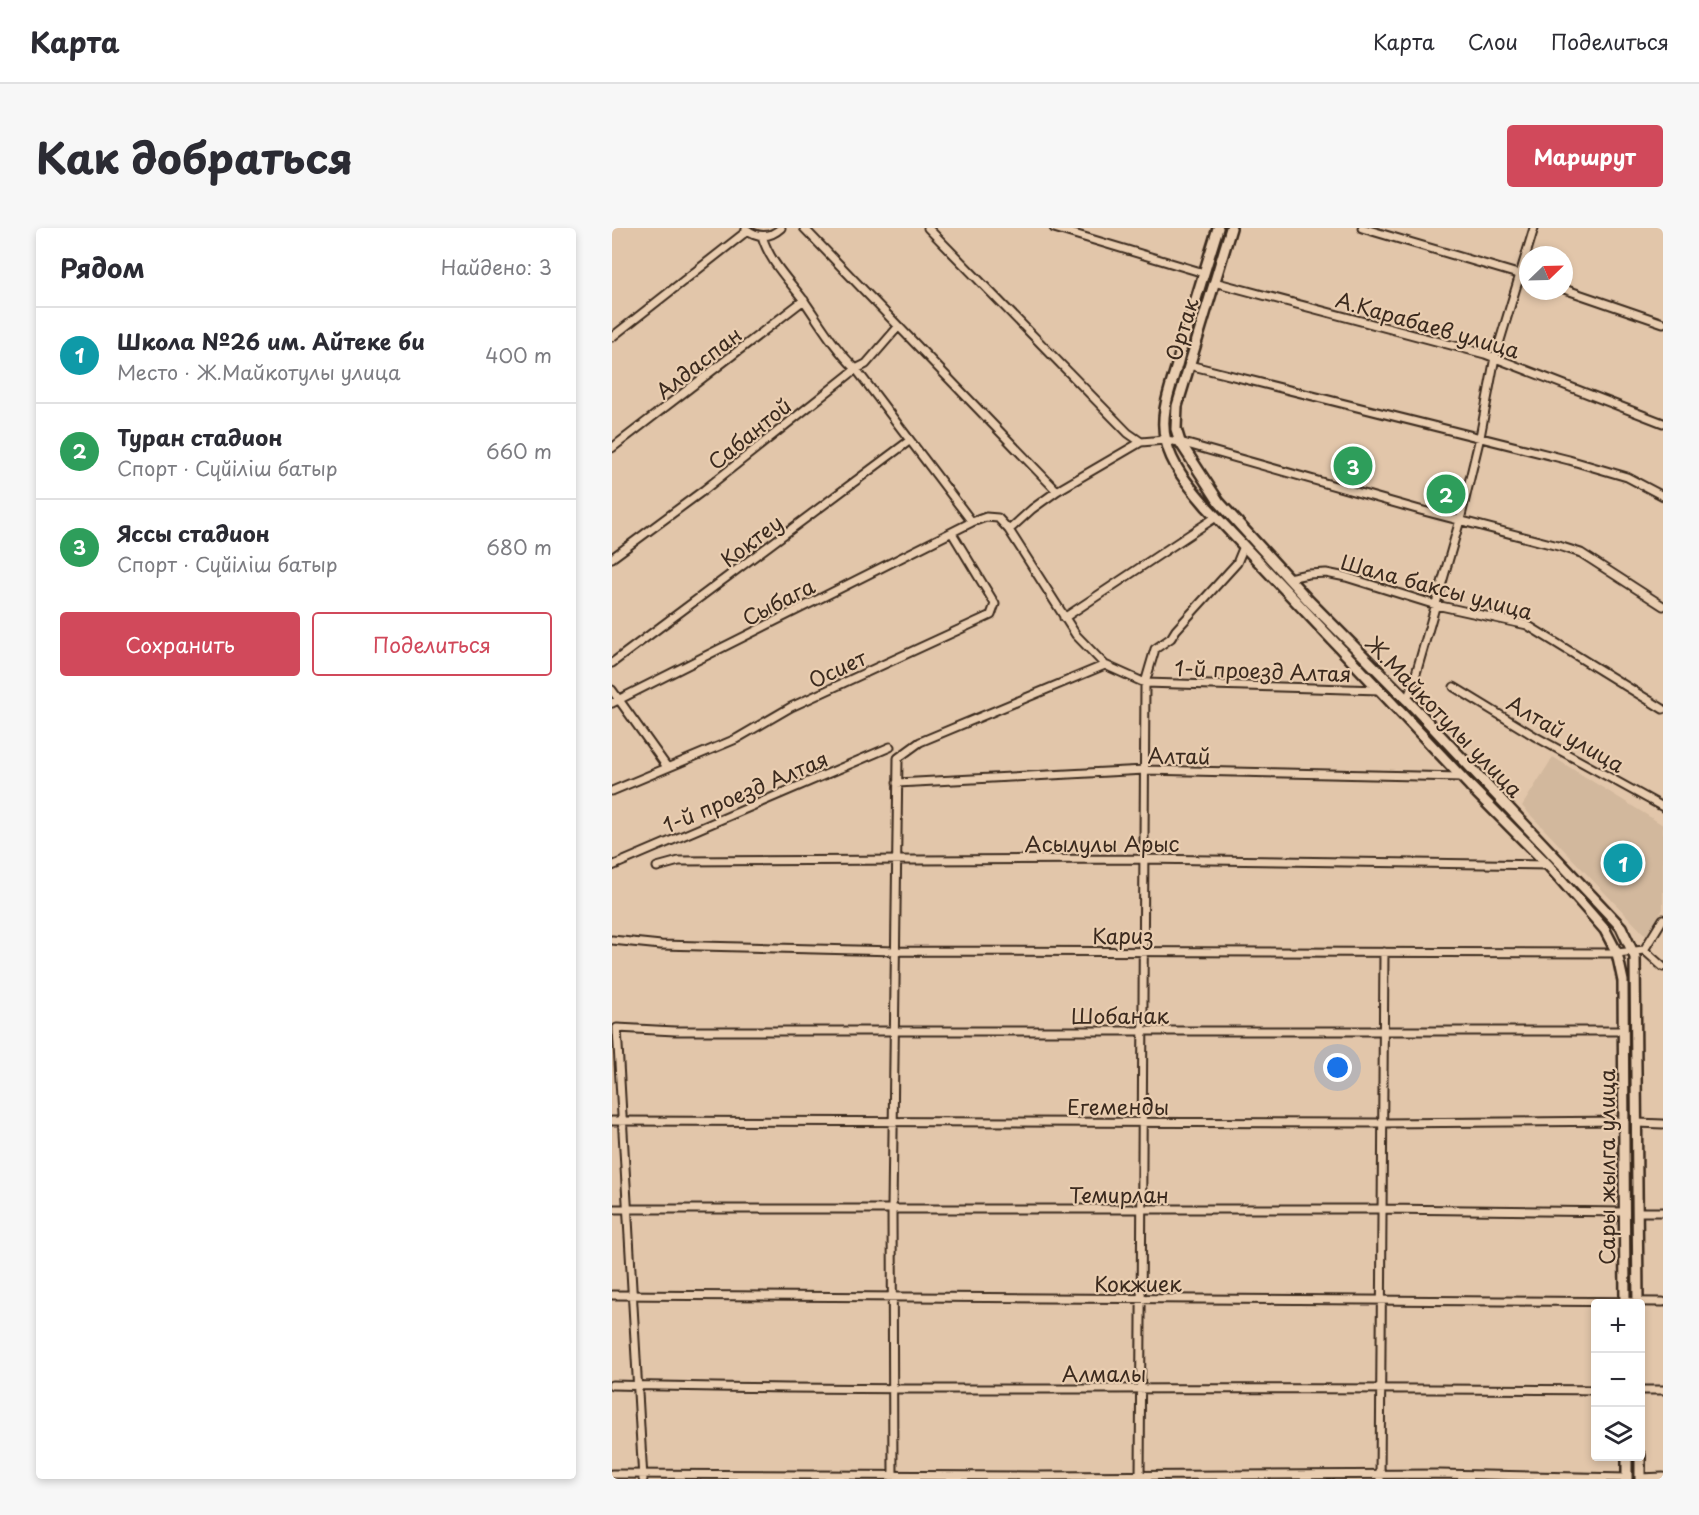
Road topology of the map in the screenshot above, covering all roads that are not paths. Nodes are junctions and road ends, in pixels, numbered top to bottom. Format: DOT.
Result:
graph roads {
  1 [pos="781,228"];
  2 [pos="804,228"];
  3 [pos="928,228"];
  4 [pos="1054,228"];
  5 [pos="1218,228"];
  6 [pos="1231,228"];
  7 [pos="1362,228"];
  8 [pos="1534,228"];
  9 [pos="746,229"];
  10 [pos="762,236"];
  11 [pos="1528,246"];
  12 [pos="1204,273"];
  13 [pos="1519,274"];
  14 [pos="1214,282"];
  15 [pos="1573,293"];
  16 [pos="804,300"];
  17 [pos="1663,322"];
  18 [pos="898,327"];
  19 [pos="612,337"];
  20 [pos="1495,357"];
  21 [pos="1189,365"];
  22 [pos="856,369"];
  23 [pos="1663,423"];
  24 [pos="1480,437"];
  25 [pos="1165,440"];
  26 [pos="909,441"];
  27 [pos="1141,442"];
  28 [pos="1180,442"];
  29 [pos="612,448"];
  30 [pos="1057,491"];
  31 [pos="1661,495"];
  32 [pos="1216,517"];
  33 [pos="1460,520"];
  34 [pos="972,522"];
  35 [pos="1009,531"];
  36 [pos="952,533"];
  37 [pos="1244,546"];
  38 [pos="612,558"];
  39 [pos="1288,578"];
  40 [pos="1436,605"];
  41 [pos="1663,606"];
  42 [pos="1064,618"];
  43 [pos="1350,644"];
  44 [pos="1343,651"];
  45 [pos="612,663"];
  46 [pos="1105,665"];
  47 [pos="1145,682"];
  48 [pos="1454,687"];
  49 [pos="612,690"];
  50 [pos="1380,690"];
  51 [pos="1407,700"];
  52 [pos="616,701"];
  53 [pos="1663,709"];
  54 [pos="890,747"];
  55 [pos="667,766"];
  56 [pos="1145,770"];
  57 [pos="1461,777"];
  58 [pos="897,783"];
  59 [pos="612,791"];
  60 [pos="1663,807"];
  61 [pos="1144,859"];
  62 [pos="896,860"];
  63 [pos="1548,865"];
  64 [pos="612,866"];
  65 [pos="657,867"];
  66 [pos="1663,919"];
  67 [pos="612,940"];
  68 [pos="1644,950"];
  69 [pos="896,951"];
  70 [pos="1143,951"];
  71 [pos="1384,952"];
  72 [pos="1633,952"];
  73 [pos="1617,953"];
  74 [pos="1663,967"];
  75 [pos="895,1031"];
  76 [pos="1623,1031"];
  77 [pos="1142,1032"];
  78 [pos="1384,1032"];
  79 [pos="1637,1032"];
  80 [pos="612,1121"];
  81 [pos="624,1121"];
  82 [pos="1624,1121"];
  83 [pos="893,1122"];
  84 [pos="1141,1123"];
  85 [pos="1383,1123"];
  86 [pos="1638,1123"];
  87 [pos="1663,1124"];
  88 [pos="612,1209"];
  89 [pos="629,1209"];
  90 [pos="892,1209"];
  91 [pos="1382,1209"];
  92 [pos="1141,1210"];
  93 [pos="1625,1212"];
  94 [pos="1639,1212"];
  95 [pos="1663,1212"];
  96 [pos="612,1296"];
  97 [pos="634,1296"];
  98 [pos="892,1298"];
  99 [pos="1140,1299"];
  100 [pos="1381,1299"];
  101 [pos="1625,1299"];
  102 [pos="1638,1299"];
  103 [pos="1591,1302"];
  104 [pos="1663,1302"];
  105 [pos="1645,1303"];
  106 [pos="612,1385"];
  107 [pos="639,1386"];
  108 [pos="893,1388"];
  109 [pos="1380,1388"];
  110 [pos="1140,1389"];
  111 [pos="1591,1390"];
  112 [pos="1645,1390"];
  113 [pos="1663,1390"];
  114 [pos="1627,1461"];
  115 [pos="1640,1461"];
  116 [pos="612,1474"];
  117 [pos="643,1476"];
  118 [pos="1380,1476"];
  119 [pos="893,1477"];
  120 [pos="1140,1477"];
  121 [pos="1663,1477"];
  122 [pos="1627,1479"];
  123 [pos="1640,1479"];
  1 -- 10 [label="street"];
  2 -- 18 [label="street"];
  3 -- 27 [label="street"];
  4 -- 12 [label="street"];
  5 -- 12 [label="street, Ортак"];
  6 -- 14 [label="street, Ортак"];
  7 -- 13 [label="street"];
  8 -- 11 [label="street"];
  9 -- 10 [label="street"];
  9 -- 19 [label="street"];
  10 -- 16 [label="street"];
  12 -- 25 [label="street, Ортак"];
  13 -- 20 [label="street"];
  14 -- 20 [label="street, А.Карабаев улица"];
  14 -- 21 [label="street, Ортак"];
  15 -- 17 [label="street"];
  16 -- 22 [label="street"];
  16 -- 29 [label="street, Алдаспан"];
  18 -- 22 [label="street, Сабантой"];
  18 -- 30 [label="street"];
  20 -- 23 [label="street, А.Карабаев улица"];
  20 -- 24 [label="street"];
  21 -- 24 [label="street"];
  21 -- 28 [label="street, Ортак"];
  22 -- 26 [label="street"];
  22 -- 38 [label="street, Сабантой"];
  24 -- 31 [label="street"];
  24 -- 33 [label="street"];
  25 -- 27 [label="street"];
  25 -- 28 [label="street"];
  25 -- 32 [label="street, Ж.Майкотулы улица"];
  26 -- 34 [label="street"];
  26 -- 45 [label="street, Коктеу"];
  27 -- 30 [label="street"];
  28 -- 33 [label="street"];
  28 -- 39 [label="street, Ж.Майкотулы улица"];
  30 -- 35 [label="street"];
  32 -- 37 [label="street, Ж.Майкотулы улица"];
  32 -- 42 [label="street"];
  33 -- 40 [label="street"];
  33 -- 41 [label="street"];
  34 -- 35 [label="street"];
  34 -- 36 [label="street, Сыбага"];
  35 -- 42 [label="street"];
  36 -- 52 [label="street, Сыбага"];
  36 -- 55 [label="street, Осиет"];
  37 -- 44 [label="street, Ж.Майкотулы улица"];
  37 -- 47 [label="street"];
  39 -- 40 [label="street, Шала баксы улица"];
  39 -- 43 [label="street, Ж.Майкотулы улица"];
  40 -- 51 [label="street"];
  40 -- 53 [label="street, Шала баксы улица"];
  42 -- 46 [label="street"];
  43 -- 44 [label="street"];
  43 -- 51 [label="street, Ж.Майкотулы улица"];
  44 -- 50 [label="street, Ж.Майкотулы улица"];
  46 -- 47 [label="street"];
  46 -- 58 [label="street"];
  47 -- 50 [label="street, 1-й проезд Алтая"];
  47 -- 56 [label="street"];
  48 -- 60 [label="street, Алтай улица"];
  49 -- 52 [label="street"];
  50 -- 57 [label="street, Ж.Майкотулы улица"];
  51 -- 72 [label="street, Ж.Майкотулы улица"];
  52 -- 55 [label="street"];
  54 -- 64 [label="street, 1-й проезд Алтая"];
  55 -- 59 [label="street, Осиет"];
  56 -- 57 [label="street, Алтай"];
  56 -- 58 [label="street, Алтай"];
  56 -- 61 [label="street"];
  57 -- 63 [label="street, Ж.Майкотулы улица"];
  58 -- 62 [label="street"];
  61 -- 62 [label="street, Асылулы Арыс"];
  61 -- 63 [label="street, Асылулы Арыс"];
  61 -- 70 [label="street"];
  62 -- 65 [label="street, Асылулы Арыс"];
  62 -- 69 [label="street"];
  63 -- 73 [label="street, Ж.Майкотулы улица"];
  66 -- 68 [label="street"];
  67 -- 69 [label="street, Кариз"];
  68 -- 72 [label="street, Кариз"];
  68 -- 74 [label="street"];
  69 -- 70 [label="street, Кариз"];
  69 -- 75 [label="street"];
  70 -- 71 [label="street, Кариз"];
  70 -- 77 [label="street"];
  71 -- 73 [label="street, Кариз"];
  71 -- 78 [label="street"];
  72 -- 73 [label="street, Кариз"];
  72 -- 79 [label="street, Ж.Майкотулы улица"];
  73 -- 76 [label="street, Ж.Майкотулы улица"];
  75 -- 77 [label="street, Шобанак"];
  75 -- 81 [label="street, Шобанак"];
  75 -- 83 [label="street"];
  76 -- 78 [label="street, Шобанак"];
  76 -- 82 [label="street, Сары жылга улица"];
  77 -- 78 [label="street, Шобанак"];
  77 -- 84 [label="street"];
  78 -- 85 [label="street"];
  79 -- 86 [label="street, Сары жылга улица"];
  80 -- 81 [label="street, Егеменды"];
  81 -- 83 [label="street, Егеменды"];
  81 -- 89 [label="street"];
  82 -- 85 [label="street, Егеменды"];
  82 -- 93 [label="street, Сары жылга улица"];
  83 -- 84 [label="street, Егеменды"];
  83 -- 90 [label="street"];
  84 -- 85 [label="street, Егеменды"];
  84 -- 92 [label="street"];
  85 -- 91 [label="street"];
  86 -- 87 [label="street"];
  86 -- 94 [label="street, Сары жылга улица"];
  88 -- 89 [label="street, Темирлан"];
  89 -- 90 [label="street, Темирлан"];
  89 -- 97 [label="street"];
  90 -- 92 [label="street, Темирлан"];
  90 -- 98 [label="street"];
  91 -- 92 [label="street, Темирлан"];
  91 -- 93 [label="street, Темирлан"];
  91 -- 100 [label="street"];
  92 -- 99 [label="street"];
  93 -- 101 [label="street, Сары жылга улица"];
  94 -- 95 [label="street"];
  94 -- 102 [label="street, Сары жылга улица"];
  96 -- 97 [label="street, Кокжиек"];
  97 -- 98 [label="street, Кокжиек"];
  97 -- 107 [label="street"];
  98 -- 99 [label="street, Кокжиек"];
  98 -- 108 [label="street"];
  99 -- 100 [label="street, Кокжиек"];
  99 -- 110 [label="street"];
  100 -- 103 [label="street, Кокжиек"];
  100 -- 109 [label="street"];
  104 -- 105 [label="street, Кокжиек"];
  106 -- 107 [label="street, Алмалы"];
  107 -- 108 [label="street, Алмалы"];
  107 -- 117 [label="street"];
  108 -- 110 [label="street, Алмалы"];
  108 -- 119 [label="street"];
  109 -- 110 [label="street, Алмалы"];
  109 -- 111 [label="street, Алмалы"];
  109 -- 118 [label="street"];
  110 -- 120 [label="street"];
  112 -- 113 [label="street"];
  114 -- 122 [label="street"];
  115 -- 123 [label="street"];
  116 -- 117 [label="street"];
  117 -- 119 [label="street"];
  118 -- 120 [label="street"];
  118 -- 122 [label="street"];
  119 -- 120 [label="street"];
  121 -- 123 [label="street"];
}
